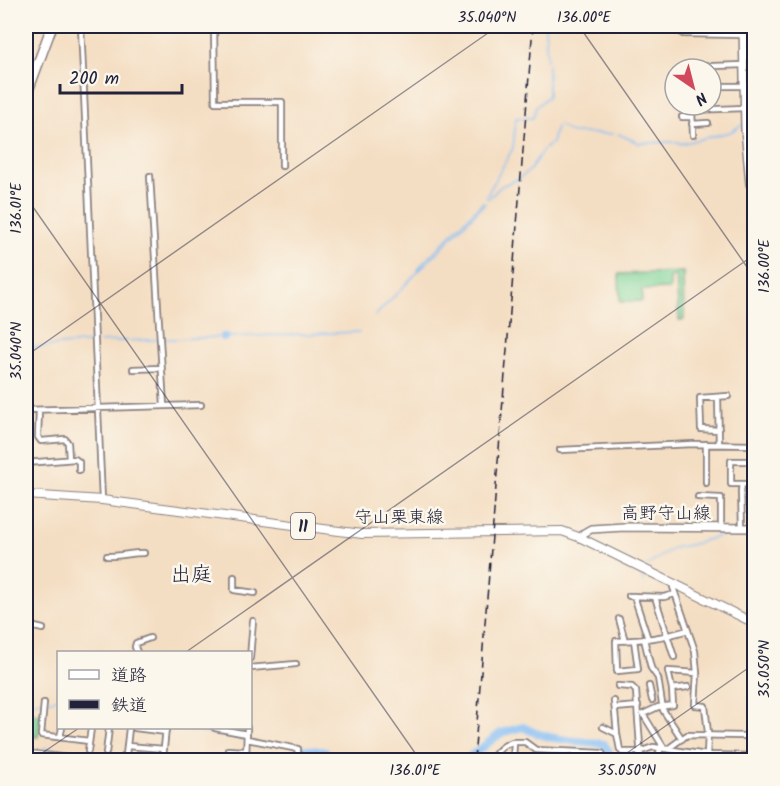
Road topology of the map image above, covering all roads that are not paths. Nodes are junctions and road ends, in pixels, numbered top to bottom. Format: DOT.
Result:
graph roads {
  1 [pos="52,26"];
  2 [pos="81,26"];
  3 [pos="214,26"];
  4 [pos="743,26"];
  5 [pos="683,34"];
  6 [pos="743,35"];
  7 [pos="754,57"];
  8 [pos="744,61"];
  9 [pos="723,63"];
  10 [pos="723,86"];
  11 [pos="744,86"];
  12 [pos="26,96"];
  13 [pos="745,108"];
  14 [pos="723,109"];
  15 [pos="692,117"];
  16 [pos="708,123"];
  17 [pos="692,124"];
  18 [pos="754,128"];
  19 [pos="746,129"];
  20 [pos="693,135"];
  21 [pos="751,153"];
  22 [pos="282,166"];
  23 [pos="150,176"];
  24 [pos="752,184"];
  25 [pos="161,368"];
  26 [pos="133,369"];
  27 [pos="729,396"];
  28 [pos="718,397"];
  29 [pos="201,405"];
  30 [pos="164,406"];
  31 [pos="98,408"];
  32 [pos="26,410"];
  33 [pos="39,410"];
  34 [pos="719,430"];
  35 [pos="706,444"];
  36 [pos="719,444"];
  37 [pos="754,444"];
  38 [pos="560,450"];
  39 [pos="69,459"];
  40 [pos="754,460"];
  41 [pos="26,463"];
  42 [pos="79,470"];
  43 [pos="706,483"];
  44 [pos="742,484"];
  45 [pos="754,484"];
  46 [pos="26,495"];
  47 [pos="698,497"];
  48 [pos="102,500"];
  49 [pos="721,528"];
  50 [pos="742,528"];
  51 [pos="754,528"];
  52 [pos="581,538"];
  53 [pos="144,554"];
  54 [pos="107,556"];
  55 [pos="234,577"];
  56 [pos="674,583"];
  57 [pos="255,593"];
  58 [pos="675,594"];
  59 [pos="655,597"];
  60 [pos="619,619"];
  61 [pos="253,621"];
  62 [pos="754,623"];
  63 [pos="26,625"];
  64 [pos="43,629"];
  65 [pos="688,630"];
  66 [pos="668,636"];
  67 [pos="150,638"];
  68 [pos="646,639"];
  69 [pos="634,640"];
  70 [pos="625,641"];
  71 [pos="136,651"];
  72 [pos="251,651"];
  73 [pos="675,657"];
  74 [pos="296,664"];
  75 [pos="252,668"];
  76 [pos="697,673"];
  77 [pos="618,686"];
  78 [pos="688,687"];
  79 [pos="672,689"];
  80 [pos="636,691"];
  81 [pos="652,700"];
  82 [pos="614,701"];
  83 [pos="44,703"];
  84 [pos="638,706"];
  85 [pos="662,706"];
  86 [pos="615,708"];
  87 [pos="603,727"];
  88 [pos="754,727"];
  89 [pos="62,729"];
  90 [pos="91,729"];
  91 [pos="110,729"];
  92 [pos="129,729"];
  93 [pos="150,729"];
  94 [pos="230,729"];
  95 [pos="166,730"];
  96 [pos="247,733"];
  97 [pos="617,734"];
  98 [pos="708,735"];
  99 [pos="60,737"];
  100 [pos="682,739"];
  101 [pos="89,741"];
  102 [pos="514,742"];
  103 [pos="127,746"];
  104 [pos="665,747"];
  105 [pos="164,749"];
  106 [pos="88,751"];
  107 [pos="246,751"];
  108 [pos="640,752"];
  109 [pos="106,753"];
  110 [pos="26,754"];
  111 [pos="126,755"];
  112 [pos="707,755"];
  113 [pos="754,756"];
  114 [pos="163,758"];
  115 [pos="657,759"];
  116 [pos="77,760"];
  117 [pos="110,760"];
  118 [pos="131,760"];
  119 [pos="228,760"];
  120 [pos="246,760"];
  121 [pos="297,760"];
  122 [pos="492,760"];
  123 [pos="513,760"];
  124 [pos="607,760"];
  125 [pos="641,760"];
  1 -- 12 [label="highway"];
  2 -- 31 [label="street"];
  3 -- 22 [label="street"];
  4 -- 6 [label="street"];
  5 -- 6 [label="street"];
  6 -- 8 [label="street"];
  7 -- 8 [label="street"];
  8 -- 9 [label="street"];
  8 -- 11 [label="street"];
  10 -- 11 [label="street"];
  11 -- 13 [label="street"];
  13 -- 14 [label="street"];
  13 -- 19 [label="street"];
  15 -- 17 [label="street"];
  16 -- 17 [label="street"];
  17 -- 20 [label="street"];
  18 -- 19 [label="street"];
  19 -- 21 [label="street"];
  21 -- 24 [label="street"];
  23 -- 25 [label="street"];
  25 -- 26 [label="street"];
  25 -- 30 [label="street"];
  27 -- 28 [label="street"];
  28 -- 34 [label="street"];
  28 -- 34 [label="street"];
  29 -- 30 [label="street"];
  30 -- 31 [label="street"];
  31 -- 33 [label="street"];
  31 -- 48 [label="street"];
  32 -- 33 [label="street"];
  33 -- 39 [label="street"];
  34 -- 36 [label="street"];
  35 -- 36 [label="street"];
  35 -- 38 [label="street"];
  35 -- 43 [label="street"];
  36 -- 37 [label="street"];
  39 -- 41 [label="street"];
  39 -- 42 [label="street"];
  40 -- 44 [label="street"];
  44 -- 45 [label="street"];
  44 -- 50 [label="street"];
  46 -- 48 [label="main road, 守山栗東線 / 11"];
  47 -- 49 [label="street"];
  48 -- 52 [label="main road, 守山栗東線 / 11"];
  49 -- 50 [label="street, 高野守山線"];
  49 -- 52 [label="street, 高野守山線"];
  50 -- 51 [label="street, 高野守山線"];
  52 -- 56 [label="main road, 守山栗東線 / 11"];
  53 -- 54 [label="street"];
  55 -- 57 [label="street"];
  56 -- 58 [label="street"];
  56 -- 62 [label="main road, 守山栗東線 / 11"];
  58 -- 59 [label="street"];
  58 -- 65 [label="street"];
  59 -- 66 [label="street"];
  59 -- 68 [label="street"];
  60 -- 70 [label="street"];
  61 -- 72 [label="street"];
  63 -- 64 [label="street"];
  65 -- 66 [label="street"];
  65 -- 76 [label="street"];
  66 -- 68 [label="street"];
  66 -- 73 [label="street"];
  67 -- 71 [label="street"];
  68 -- 69 [label="street"];
  68 -- 85 [label="street"];
  69 -- 70 [label="street"];
  69 -- 70 [label="street"];
  74 -- 75 [label="street"];
  76 -- 79 [label="street"];
  76 -- 98 [label="street"];
  77 -- 80 [label="street"];
  78 -- 79 [label="street"];
  79 -- 85 [label="street"];
  80 -- 81 [label="street"];
  80 -- 84 [label="street"];
  82 -- 86 [label="street"];
  83 -- 99 [label="street"];
  84 -- 86 [label="street"];
  84 -- 108 [label="street"];
  85 -- 100 [label="street"];
  85 -- 104 [label="street"];
  86 -- 97 [label="street"];
  87 -- 97 [label="street"];
  88 -- 98 [label="street"];
  89 -- 99 [label="street"];
  90 -- 101 [label="street"];
  91 -- 109 [label="street"];
  92 -- 103 [label="street"];
  93 -- 95 [label="street"];
  94 -- 96 [label="street"];
  95 -- 105 [label="street"];
  96 -- 107 [label="street"];
  96 -- 121 [label="street"];
  97 -- 108 [label="street"];
  98 -- 100 [label="street"];
  98 -- 112 [label="street"];
  99 -- 101 [label="street"];
  100 -- 104 [label="street"];
  101 -- 106 [label="street"];
  102 -- 122 [label="street"];
  102 -- 123 [label="street"];
  102 -- 124 [label="street"];
  103 -- 105 [label="street"];
  103 -- 111 [label="street"];
  104 -- 108 [label="street"];
  104 -- 112 [label="street"];
  104 -- 115 [label="street"];
  105 -- 114 [label="street"];
  107 -- 119 [label="street"];
  107 -- 120 [label="street"];
  108 -- 125 [label="street"];
  110 -- 116 [label="street"];
  111 -- 117 [label="street"];
  111 -- 118 [label="street"];
  112 -- 113 [label="street"];
}
